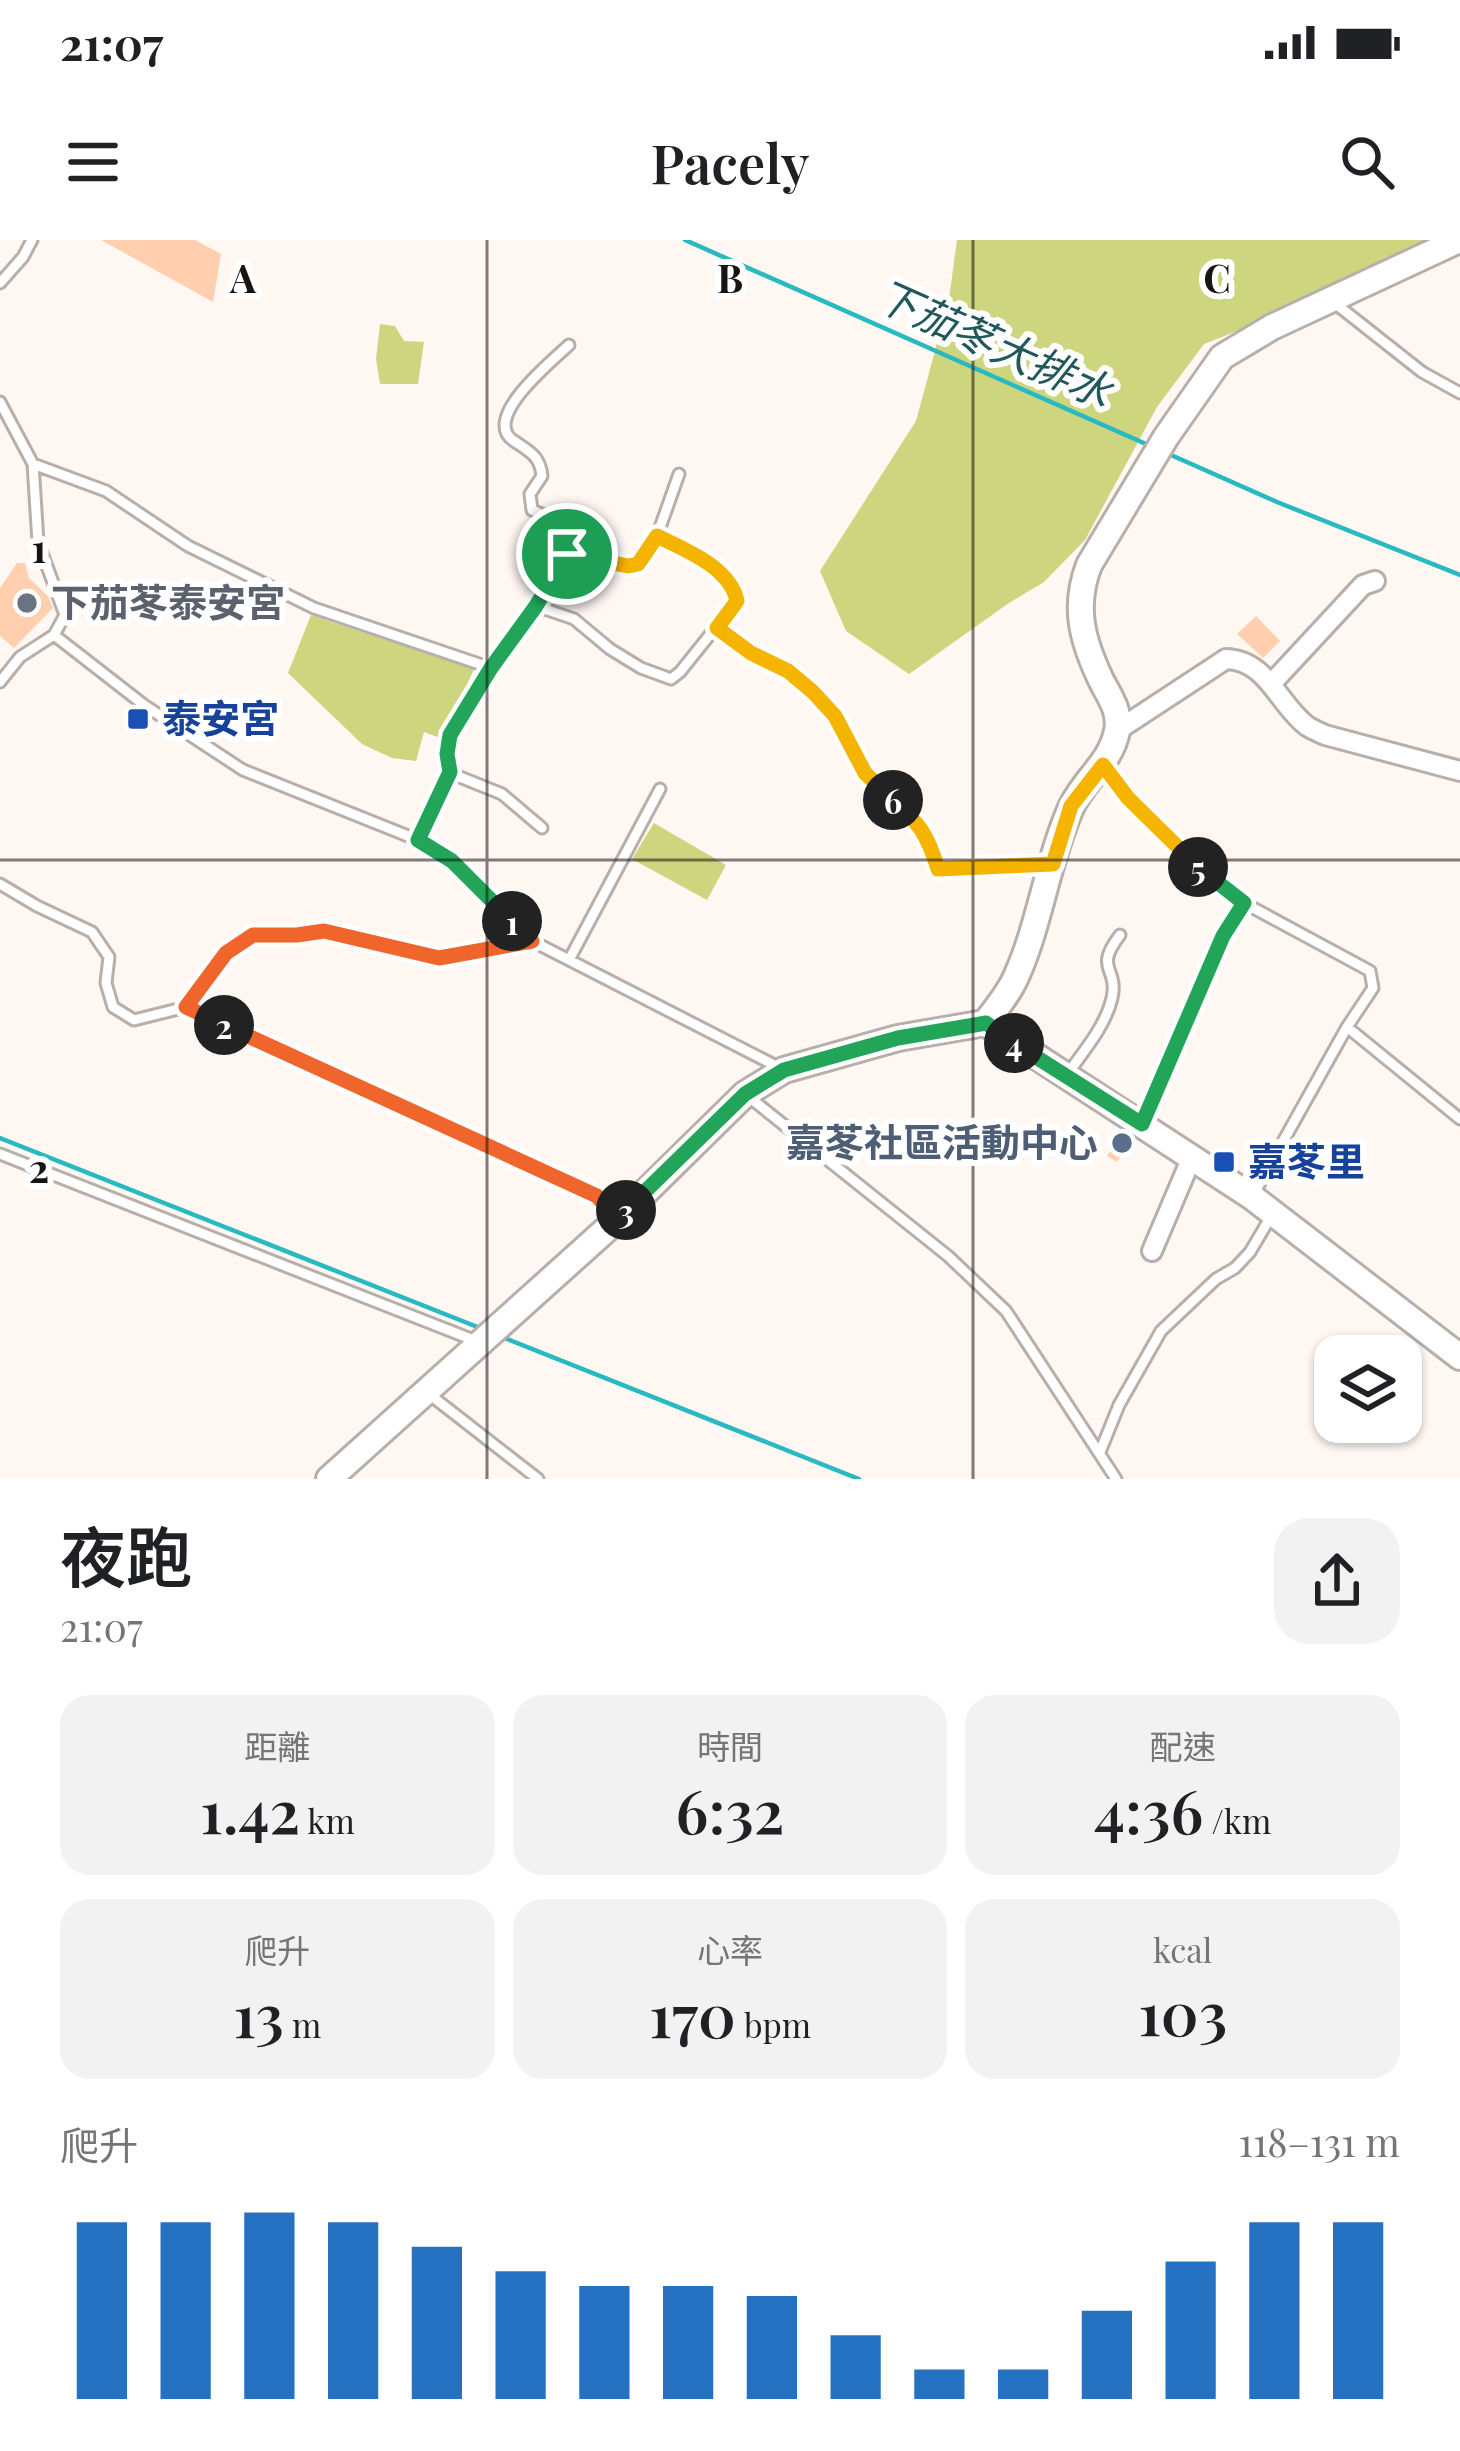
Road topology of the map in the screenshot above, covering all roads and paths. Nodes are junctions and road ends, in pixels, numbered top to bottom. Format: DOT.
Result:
graph roads {
  1 [pos="32,240"];
  2 [pos="1460,240"];
  3 [pos="0,283"];
  4 [pos="1332,301"];
  5 [pos="569,345"];
  6 [pos="1460,393"];
  7 [pos="0,402"];
  8 [pos="33,464"];
  9 [pos="679,474"];
  10 [pos="657,536"];
  11 [pos="567,554"];
  12 [pos="1376,581"];
  13 [pos="536,606"];
  14 [pos="717,628"];
  15 [pos="54,635"];
  16 [pos="491,668"];
  17 [pos="0,682"];
  18 [pos="1272,682"];
  19 [pos="1118,730"];
  20 [pos="1103,765"];
  21 [pos="1460,770"];
  22 [pos="450,772"];
  23 [pos="660,789"];
  24 [pos="542,828"];
  25 [pos="418,840"];
  26 [pos="1053,864"];
  27 [pos="0,884"];
  28 [pos="1244,903"];
  29 [pos="1120,935"];
  30 [pos="532,941"];
  31 [pos="569,960"];
  32 [pos="186,1007"];
  33 [pos="986,1023"];
  34 [pos="1347,1028"];
  35 [pos="784,1070"];
  36 [pos="1065,1078"];
  37 [pos="745,1094"];
  38 [pos="1460,1119"];
  39 [pos="1142,1124"];
  40 [pos="0,1154"];
  41 [pos="1192,1156"];
  42 [pos="1252,1197"];
  43 [pos="1274,1213"];
  44 [pos="617,1219"];
  45 [pos="1152,1250"];
  46 [pos="489,1335"];
  47 [pos="1458,1349"];
  48 [pos="427,1392"];
  49 [pos="1100,1452"];
  50 [pos="329,1479"];
  51 [pos="538,1479"];
  52 [pos="1116,1479"];
  1 -- 3 [label="lane"];
  2 -- 4 [label="street"];
  4 -- 6 [label="lane"];
  4 -- 19 [label="street"];
  5 -- 11 [label="lane"];
  7 -- 8 [label="lane"];
  8 -- 15 [label="lane"];
  8 -- 16 [label="lane"];
  9 -- 10 [label="lane"];
  10 -- 11 [label="lane"];
  10 -- 14 [label="lane"];
  11 -- 13 [label="lane"];
  12 -- 18 [label="street"];
  13 -- 14 [label="lane"];
  13 -- 16 [label="lane"];
  14 -- 26 [label="lane"];
  15 -- 17 [label="lane"];
  15 -- 25 [label="lane"];
  16 -- 22 [label="lane"];
  18 -- 19 [label="street"];
  18 -- 21 [label="street"];
  19 -- 20 [label="street"];
  20 -- 26 [label="street"];
  20 -- 28 [label="lane"];
  22 -- 24 [label="lane"];
  22 -- 25 [label="lane"];
  23 -- 31 [label="lane"];
  25 -- 30 [label="lane"];
  26 -- 33 [label="street"];
  27 -- 32 [label="lane"];
  28 -- 34 [label="lane"];
  28 -- 39 [label="lane"];
  29 -- 36 [label="lane"];
  30 -- 31 [label="lane"];
  30 -- 32 [label="lane"];
  31 -- 35 [label="lane"];
  32 -- 44 [label="lane"];
  33 -- 35 [label="street"];
  33 -- 36 [label="street"];
  34 -- 38 [label="lane"];
  34 -- 42 [label="lane"];
  35 -- 37 [label="street"];
  36 -- 39 [label="street"];
  37 -- 44 [label="street"];
  37 -- 49 [label="lane"];
  39 -- 41 [label="street"];
  40 -- 46 [label="lane"];
  41 -- 42 [label="street"];
  41 -- 45 [label="street"];
  42 -- 43 [label="street"];
  43 -- 47 [label="street"];
  43 -- 49 [label="lane"];
  44 -- 46 [label="street"];
  46 -- 48 [label="street"];
  48 -- 50 [label="street"];
  48 -- 51 [label="lane"];
  49 -- 52 [label="lane"];
}
